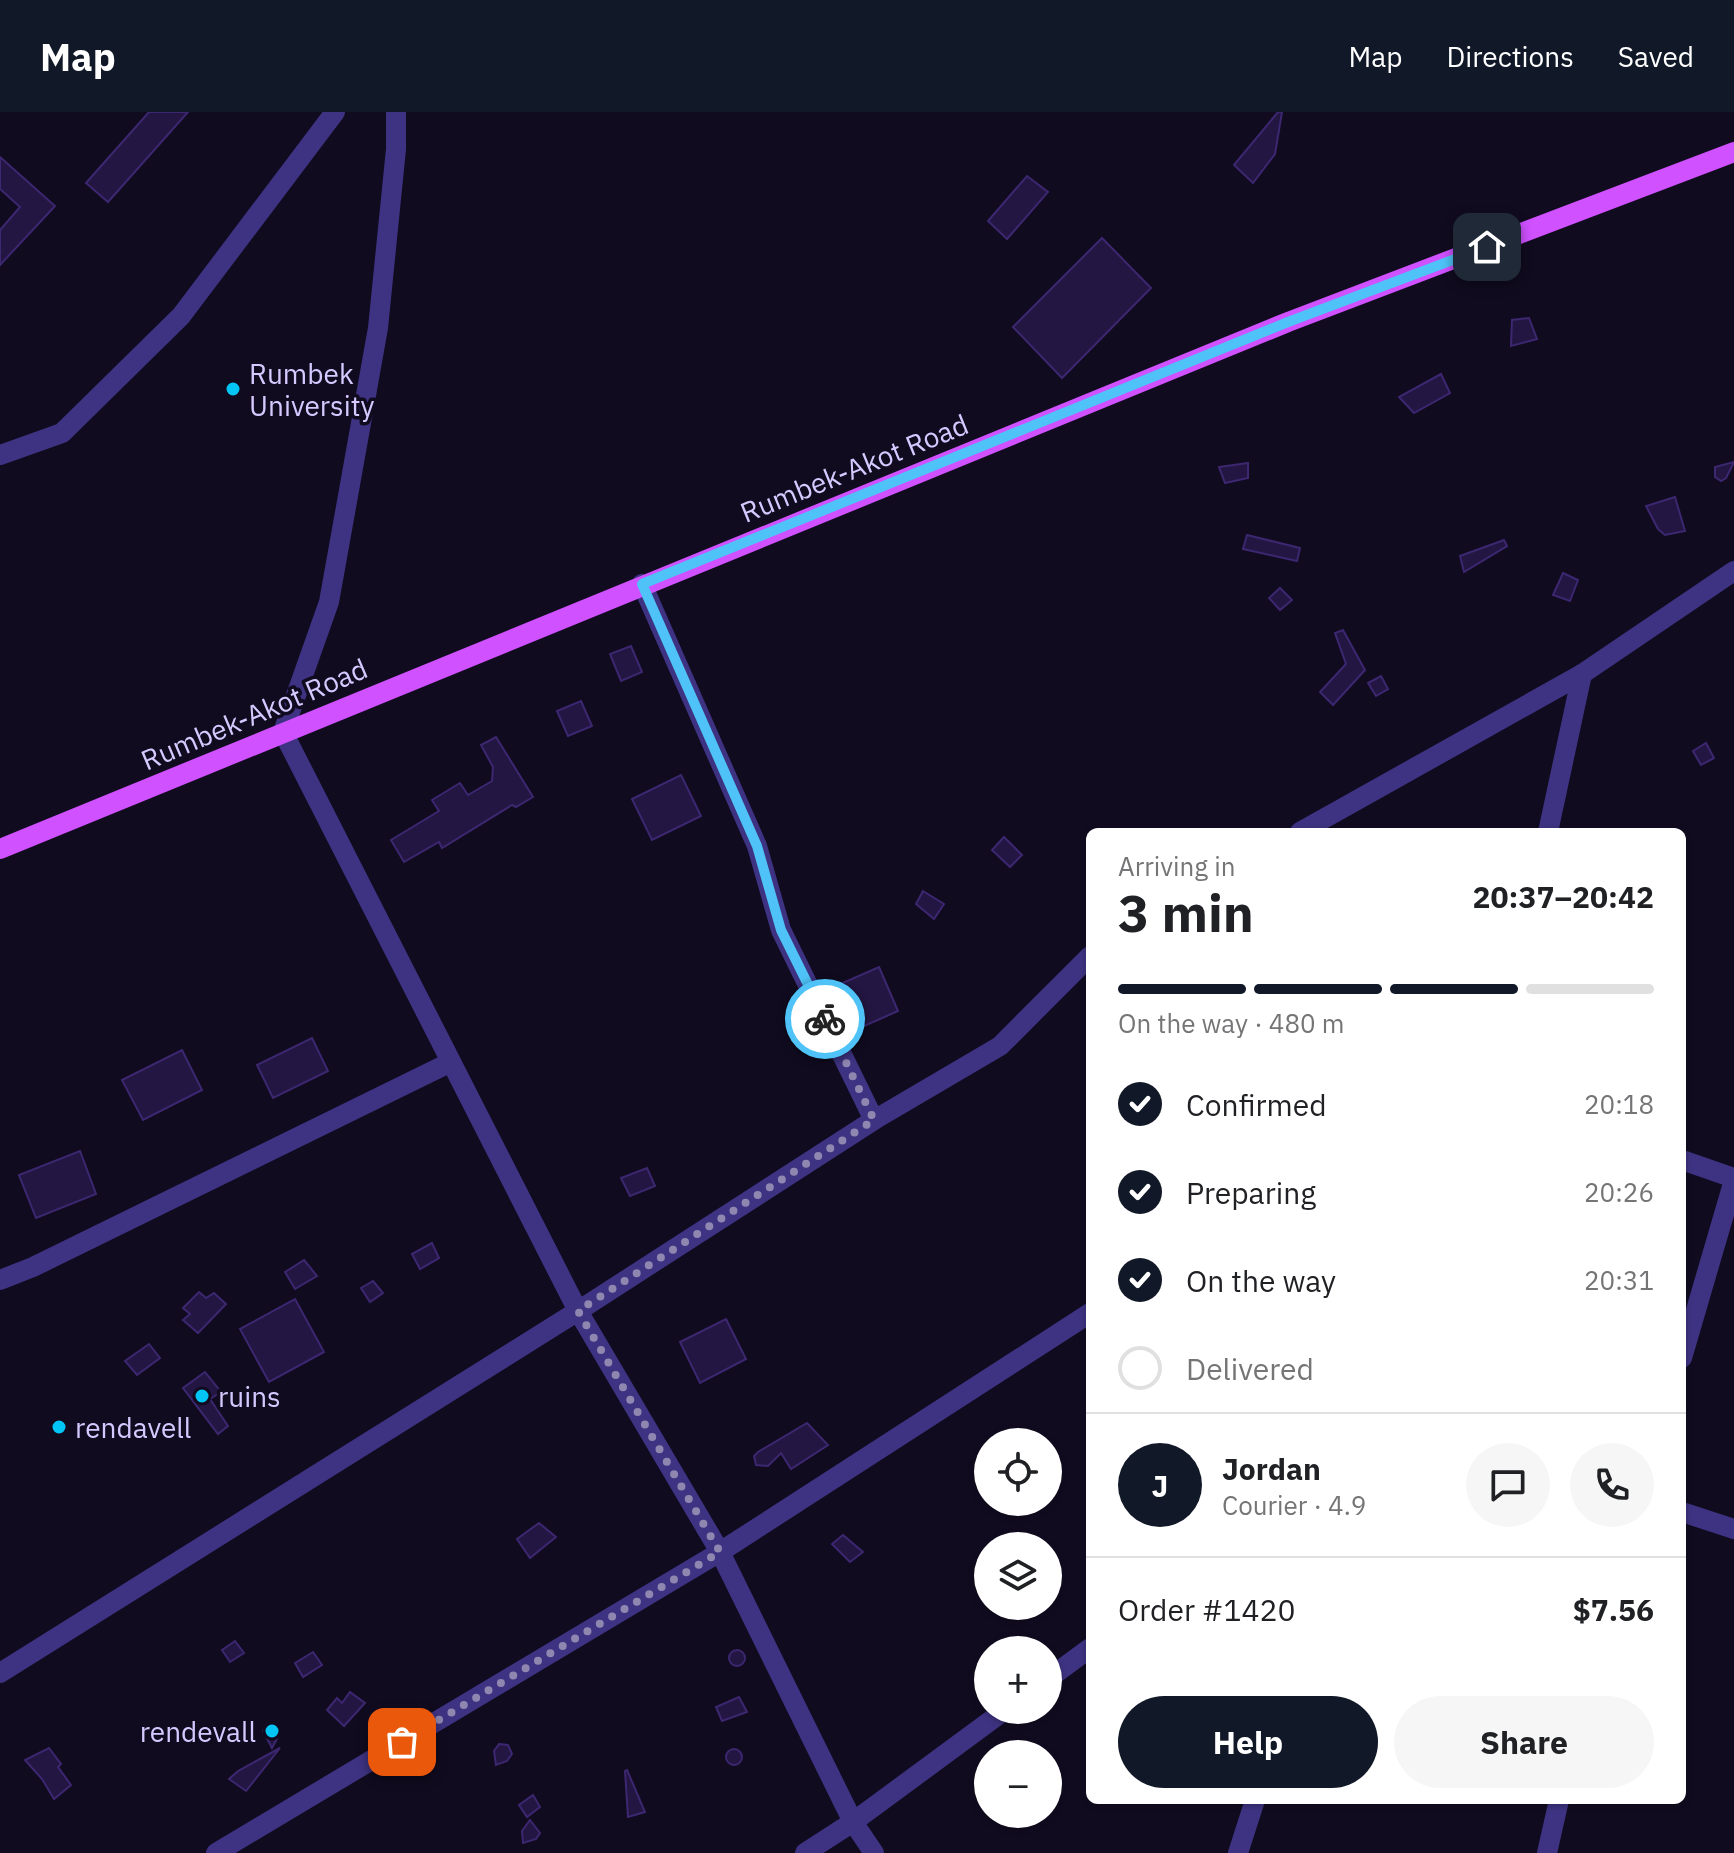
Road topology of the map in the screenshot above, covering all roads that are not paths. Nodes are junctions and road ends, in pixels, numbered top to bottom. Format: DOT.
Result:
graph roads {
  1 [pos="335,112"];
  2 [pos="396,112"];
  3 [pos="1734,152"];
  4 [pos="0,455"];
  5 [pos="1734,571"];
  6 [pos="642,584"];
  7 [pos="1582,674"];
  8 [pos="283,732"];
  9 [pos="1307,828"];
  10 [pos="1549,828"];
  11 [pos="0,849"];
  12 [pos="1086,960"];
  13 [pos="451,1062"];
  14 [pos="874,1120"];
  15 [pos="1686,1161"];
  16 [pos="1734,1179"];
  17 [pos="0,1280"];
  18 [pos="578,1311"];
  19 [pos="1086,1316"];
  20 [pos="1686,1344"];
  21 [pos="1686,1513"];
  22 [pos="1734,1529"];
  23 [pos="720,1552"];
  24 [pos="1086,1651"];
  25 [pos="1062,1669"];
  26 [pos="0,1673"];
  27 [pos="986,1724"];
  28 [pos="1254,1804"];
  29 [pos="1558,1804"];
  30 [pos="853,1822"];
  31 [pos="216,1853"];
  32 [pos="805,1853"];
  33 [pos="874,1853"];
  34 [pos="1238,1853"];
  35 [pos="1547,1853"];
  1 -- 4 [label="street"];
  2 -- 8 [label="street"];
  3 -- 6 [label="main road, Rumbek-Akot Road"];
  5 -- 7 [label="street"];
  6 -- 8 [label="main road, Rumbek-Akot Road"];
  6 -- 14 [label="street"];
  7 -- 9 [label="street"];
  7 -- 10 [label="street"];
  8 -- 11 [label="main road, Rumbek-Akot Road"];
  8 -- 13 [label="street"];
  12 -- 14 [label="street"];
  13 -- 17 [label="street"];
  13 -- 18 [label="street"];
  14 -- 18 [label="street"];
  15 -- 16 [label="street"];
  16 -- 20 [label="street"];
  18 -- 23 [label="street"];
  18 -- 26 [label="street"];
  19 -- 23 [label="street"];
  21 -- 22 [label="street"];
  23 -- 30 [label="street"];
  23 -- 31 [label="street"];
  24 -- 25 [label="street"];
  27 -- 30 [label="street"];
  28 -- 34 [label="street"];
  29 -- 35 [label="street"];
  30 -- 32 [label="street"];
  30 -- 33 [label="street"];
}
